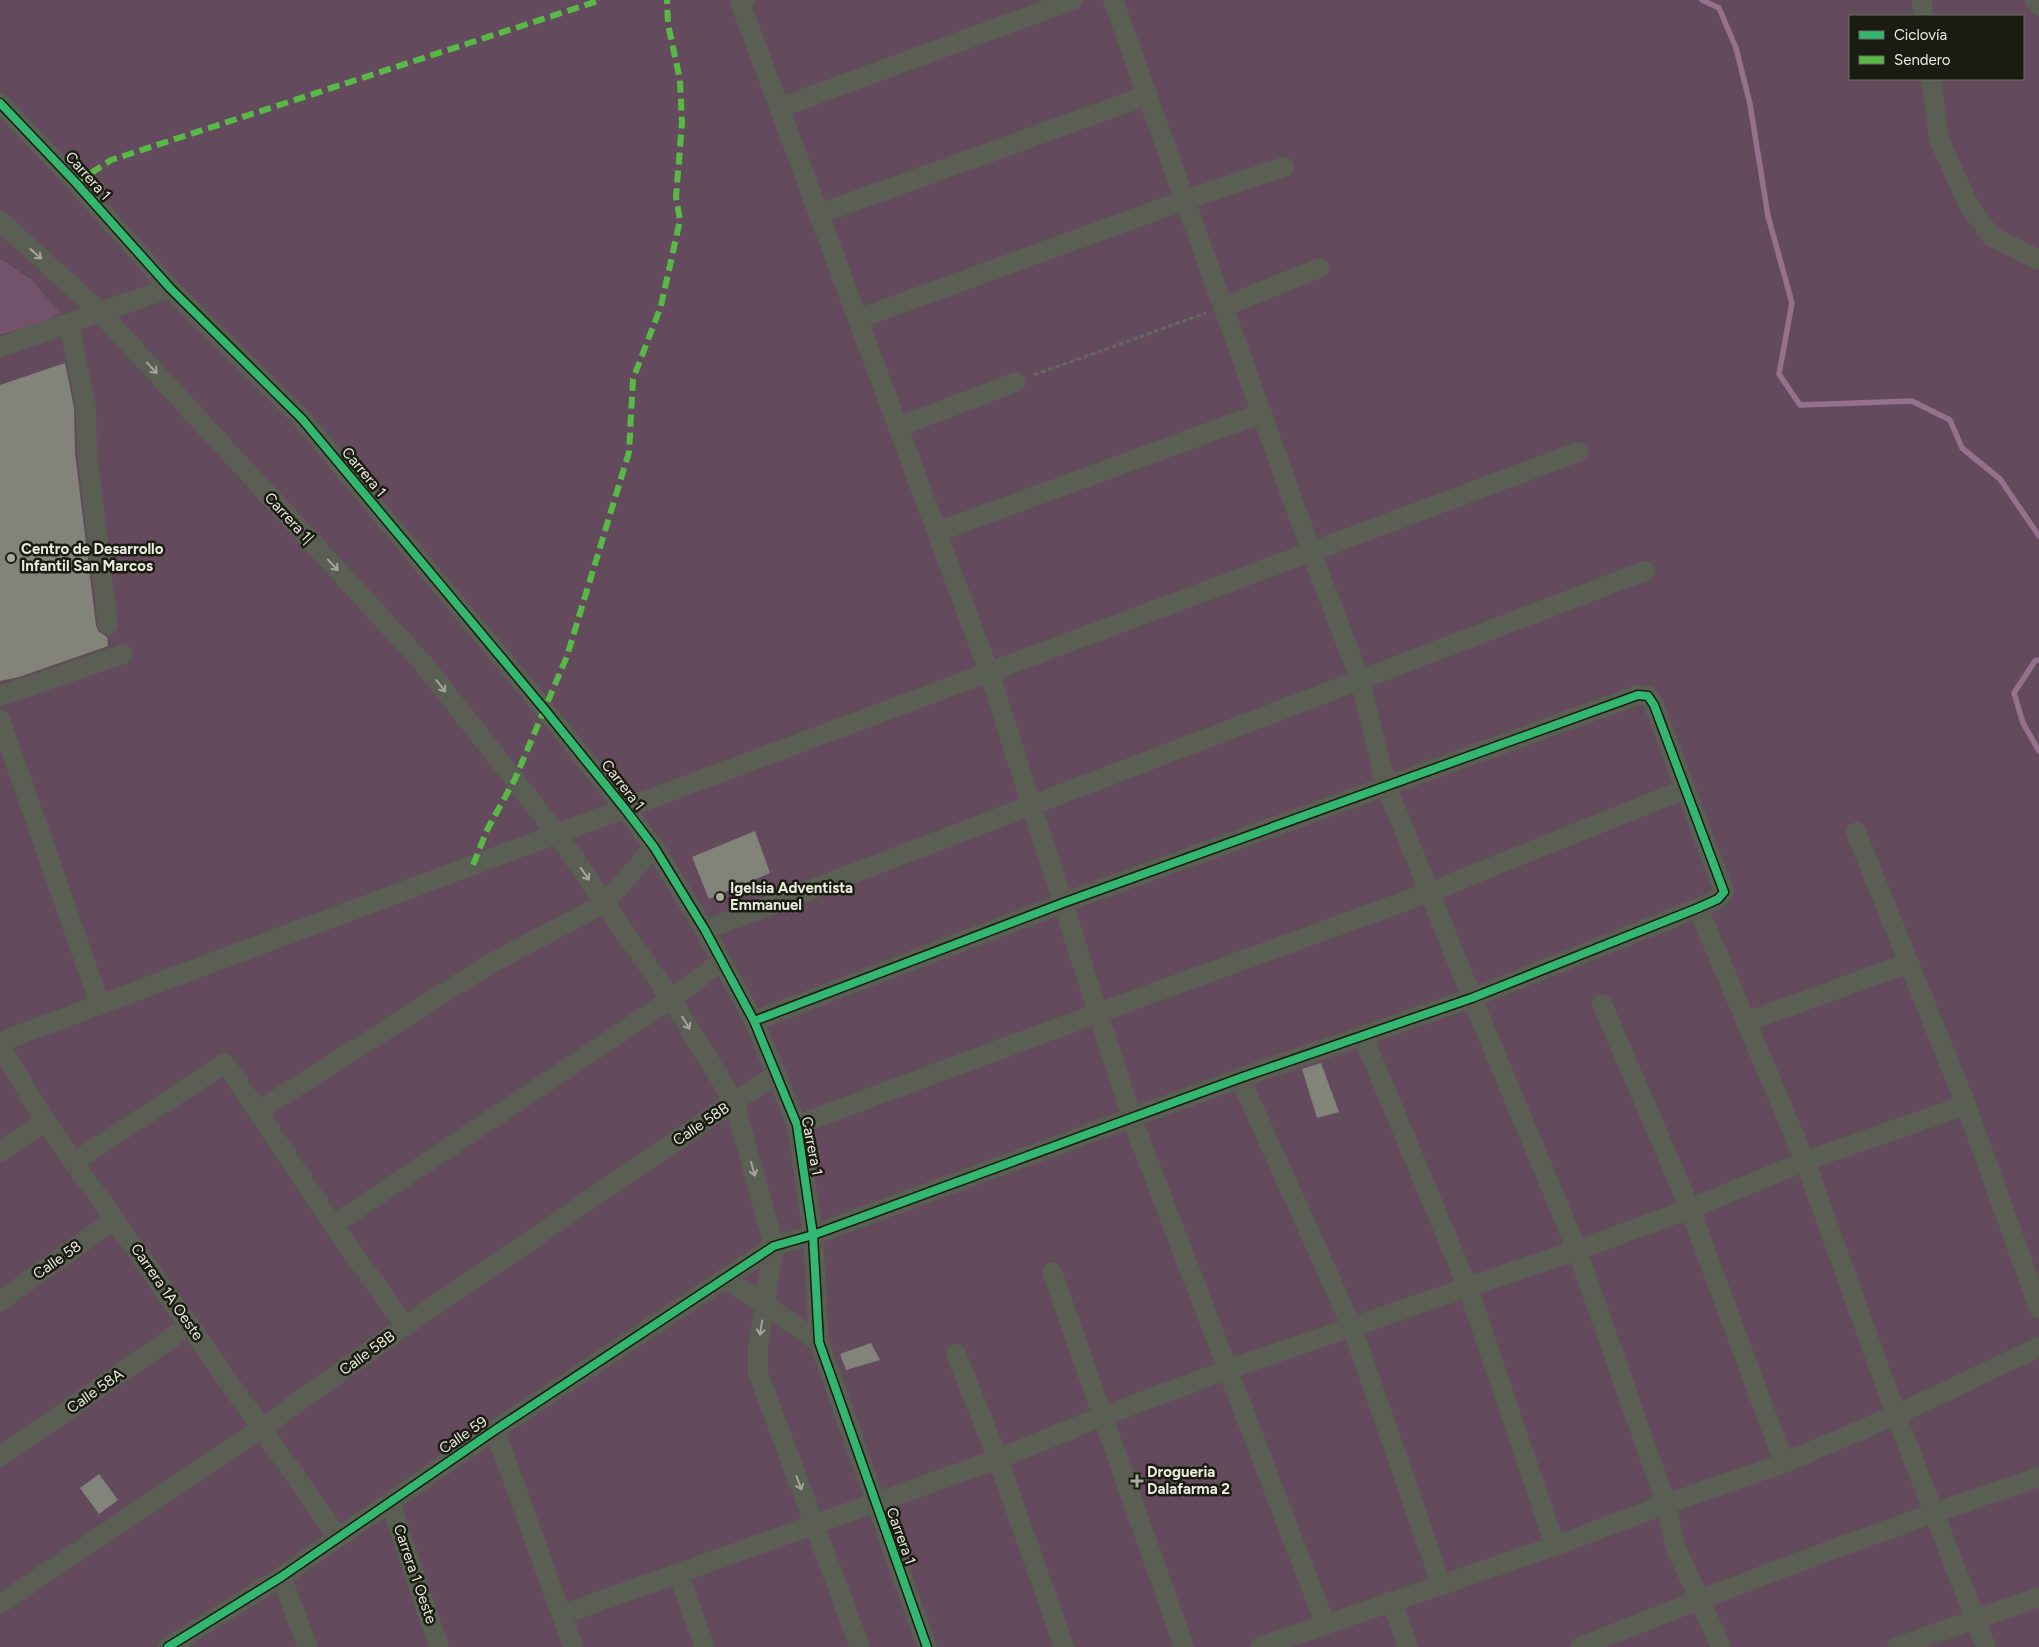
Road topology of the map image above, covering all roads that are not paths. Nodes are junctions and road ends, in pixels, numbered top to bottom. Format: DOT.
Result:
graph roads {
  1 [pos="745,0"];
  2 [pos="1073,0"];
  3 [pos="1113,0"];
  4 [pos="1922,0"];
  5 [pos="2035,0"];
  6 [pos="2039,5"];
  7 [pos="1923,15"];
  8 [pos="1931,80"];
  9 [pos="1148,96"];
  10 [pos="0,102"];
  11 [pos="779,108"];
  12 [pos="1284,167"];
  13 [pos="1185,200"];
  14 [pos="819,214"];
  15 [pos="0,221"];
  16 [pos="2039,260"];
  17 [pos="1319,268"];
  18 [pos="170,288"];
  19 [pos="1223,307"];
  20 [pos="100,312"];
  21 [pos="858,319"];
  22 [pos="70,323"];
  23 [pos="0,347"];
  24 [pos="1016,382"];
  25 [pos="1262,413"];
  26 [pos="898,427"];
  27 [pos="1578,452"];
  28 [pos="937,532"];
  29 [pos="1311,552"];
  30 [pos="1644,571"];
  31 [pos="108,625"];
  32 [pos="123,654"];
  33 [pos="989,672"];
  34 [pos="1360,680"];
  35 [pos="0,696"];
  36 [pos="0,719"];
  37 [pos="1386,785"];
  38 [pos="1685,789"];
  39 [pos="1032,805"];
  40 [pos="625,808"];
  41 [pos="1856,832"];
  42 [pos="557,834"];
  43 [pos="654,847"];
  44 [pos="1430,892"];
  45 [pos="605,903"];
  46 [pos="1062,903"];
  47 [pos="1698,908"];
  48 [pos="705,930"];
  49 [pos="722,961"];
  50 [pos="1909,963"];
  51 [pos="1472,998"];
  52 [pos="671,999"];
  53 [pos="1602,1004"];
  54 [pos="100,1005"];
  55 [pos="1098,1012"];
  56 [pos="754,1021"];
  57 [pos="1746,1022"];
  58 [pos="1364,1036"];
  59 [pos="0,1043"];
  60 [pos="777,1075"];
  61 [pos="1240,1078"];
  62 [pos="734,1101"];
  63 [pos="1966,1105"];
  64 [pos="258,1111"];
  65 [pos="1132,1119"];
  66 [pos="45,1120"];
  67 [pos="797,1125"];
  68 [pos="0,1152"];
  69 [pos="1805,1160"];
  70 [pos="74,1162"];
  71 [pos="1690,1209"];
  72 [pos="115,1219"];
  73 [pos="333,1225"];
  74 [pos="813,1235"];
  75 [pos="774,1246"];
  76 [pos="1577,1250"];
  77 [pos="1052,1272"];
  78 [pos="725,1278"];
  79 [pos="1468,1288"];
  80 [pos="0,1301"];
  81 [pos="765,1304"];
  82 [pos="2039,1308"];
  83 [pos="190,1324"];
  84 [pos="405,1326"];
  85 [pos="1352,1327"];
  86 [pos="819,1342"];
  87 [pos="2039,1346"];
  88 [pos="956,1354"];
  89 [pos="1226,1370"];
  90 [pos="1896,1415"];
  91 [pos="1103,1416"];
  92 [pos="262,1428"];
  93 [pos="495,1430"];
  94 [pos="0,1457"];
  95 [pos="998,1459"];
  96 [pos="1784,1463"];
  97 [pos="2039,1477"];
  98 [pos="390,1502"];
  99 [pos="875,1503"];
  100 [pos="1666,1504"];
  101 [pos="1934,1512"];
  102 [pos="815,1525"];
  103 [pos="338,1537"];
  104 [pos="1555,1546"];
  105 [pos="678,1574"];
  106 [pos="281,1577"];
  107 [pos="1441,1584"];
  108 [pos="2039,1597"];
  109 [pos="1699,1599"];
  110 [pos="1391,1601"];
  111 [pos="0,1604"];
  112 [pos="562,1616"];
  113 [pos="1974,1618"];
  114 [pos="1325,1624"];
  115 [pos="169,1647"];
  116 [pos="308,1647"];
  117 [pos="439,1647"];
  118 [pos="573,1647"];
  119 [pos="705,1647"];
  120 [pos="860,1647"];
  121 [pos="927,1647"];
  122 [pos="1064,1647"];
  123 [pos="1184,1647"];
  124 [pos="1260,1647"];
  125 [pos="1408,1647"];
  126 [pos="1580,1647"];
  127 [pos="1722,1647"];
  128 [pos="1897,1647"];
  129 [pos="1986,1647"];
  1 -- 11 [label="street"];
  2 -- 11 [label="street"];
  3 -- 9 [label="street"];
  4 -- 7 [label="street"];
  5 -- 6 [label="street"];
  8 -- 16 [label="street"];
  9 -- 13 [label="street"];
  9 -- 14 [label="street"];
  10 -- 18 [label="street, Carrera 1"];
  11 -- 14 [label="street"];
  12 -- 13 [label="street"];
  13 -- 19 [label="street"];
  13 -- 21 [label="street"];
  14 -- 21 [label="street"];
  15 -- 20 [label="street, Carrera 1|, one-way"];
  17 -- 19 [label="street"];
  18 -- 20 [label="street"];
  18 -- 40 [label="street, Carrera 1"];
  19 -- 25 [label="street"];
  20 -- 22 [label="street"];
  20 -- 42 [label="street, Carrera 1|, one-way"];
  21 -- 26 [label="street"];
  22 -- 23 [label="street"];
  22 -- 31 [label="street"];
  24 -- 26 [label="street"];
  25 -- 28 [label="street"];
  25 -- 29 [label="street"];
  26 -- 28 [label="street"];
  27 -- 29 [label="street"];
  28 -- 33 [label="street"];
  29 -- 33 [label="street"];
  29 -- 34 [label="street"];
  30 -- 34 [label="street"];
  32 -- 35 [label="street"];
  33 -- 39 [label="street"];
  33 -- 40 [label="street"];
  34 -- 37 [label="street"];
  34 -- 39 [label="street"];
  36 -- 54 [label="street"];
  37 -- 38 [label="street"];
  37 -- 44 [label="street"];
  37 -- 46 [label="street"];
  38 -- 44 [label="street"];
  38 -- 47 [label="street, Calle 59"];
  39 -- 46 [label="street"];
  39 -- 48 [label="street"];
  40 -- 42 [label="street"];
  40 -- 43 [label="street, Carrera 1"];
  41 -- 50 [label="street"];
  42 -- 45 [label="street, Carrera 1|, one-way"];
  42 -- 54 [label="street"];
  43 -- 45 [label="street"];
  43 -- 48 [label="street, Carrera 1"];
  44 -- 51 [label="street"];
  44 -- 55 [label="street"];
  45 -- 52 [label="street, Carrera 1|"];
  45 -- 64 [label="street"];
  46 -- 55 [label="street"];
  46 -- 56 [label="street"];
  47 -- 51 [label="street, Calle 59"];
  47 -- 57 [label="street"];
  48 -- 49 [label="street, Carrera 1"];
  49 -- 52 [label="street"];
  49 -- 56 [label="street, Carrera 1"];
  50 -- 57 [label="street"];
  50 -- 63 [label="street"];
  51 -- 58 [label="street, Calle 59"];
  51 -- 76 [label="street"];
  52 -- 62 [label="street, Carrera 1|, one-way"];
  52 -- 73 [label="street"];
  53 -- 71 [label="street"];
  54 -- 59 [label="street"];
  55 -- 65 [label="street"];
  55 -- 67 [label="street"];
  56 -- 60 [label="street, Carrera 1"];
  57 -- 69 [label="street"];
  58 -- 61 [label="street, Calle 59"];
  58 -- 79 [label="street"];
  59 -- 66 [label="street, Carrera 1A Oeste"];
  60 -- 62 [label="street, Calle 58B"];
  60 -- 67 [label="street, Carrera 1"];
  61 -- 65 [label="street, Calle 59"];
  61 -- 85 [label="street"];
  62 -- 75 [label="street, Carrera 1|, one-way"];
  62 -- 84 [label="street, Calle 58B"];
  63 -- 69 [label="street"];
  63 -- 82 [label="street"];
  64 -- 70 [label="street"];
  64 -- 73 [label="street"];
  65 -- 74 [label="street, Calle 59"];
  65 -- 89 [label="street"];
  66 -- 68 [label="street"];
  66 -- 70 [label="street, Carrera 1A Oeste"];
  67 -- 74 [label="street, Carrera 1"];
  69 -- 71 [label="street"];
  69 -- 90 [label="street"];
  70 -- 72 [label="street, Carrera 1A Oeste"];
  71 -- 76 [label="street"];
  71 -- 96 [label="street"];
  72 -- 80 [label="street, Calle 58"];
  72 -- 83 [label="street, Carrera 1A Oeste"];
  73 -- 84 [label="street"];
  74 -- 75 [label="street, Calle 59"];
  74 -- 86 [label="street, Carrera 1"];
  75 -- 78 [label="street, Calle 59"];
  75 -- 81 [label="street"];
  76 -- 79 [label="street"];
  76 -- 100 [label="street"];
  77 -- 91 [label="street"];
  78 -- 81 [label="street"];
  78 -- 93 [label="street, Calle 59"];
  79 -- 85 [label="street"];
  79 -- 104 [label="street"];
  81 -- 86 [label="street"];
  81 -- 102 [label="street, one-way"];
  83 -- 92 [label="street, Carrera 1A Oeste"];
  83 -- 94 [label="street, Calle 58A"];
  84 -- 92 [label="street, Calle 58B"];
  85 -- 89 [label="street"];
  85 -- 107 [label="street"];
  86 -- 99 [label="street, Carrera 1"];
  87 -- 90 [label="street"];
  88 -- 95 [label="street"];
  89 -- 91 [label="street"];
  89 -- 114 [label="street"];
  90 -- 96 [label="street"];
  90 -- 101 [label="street"];
  91 -- 95 [label="street"];
  91 -- 123 [label="street"];
  92 -- 103 [label="street, Carrera 1A Oeste"];
  92 -- 111 [label="street, Calle 58B"];
  93 -- 98 [label="street, Calle 59"];
  93 -- 112 [label="street"];
  95 -- 99 [label="street"];
  95 -- 122 [label="street"];
  96 -- 100 [label="street"];
  97 -- 101 [label="street"];
  98 -- 103 [label="street, Calle 59"];
  98 -- 117 [label="street, Carrera 1 Oeste"];
  99 -- 102 [label="street"];
  99 -- 121 [label="street, Carrera 1"];
  100 -- 104 [label="street"];
  100 -- 109 [label="street"];
  101 -- 109 [label="street"];
  101 -- 113 [label="street"];
  102 -- 105 [label="street"];
  102 -- 120 [label="street"];
  103 -- 106 [label="street, Calle 59"];
  104 -- 107 [label="street"];
  105 -- 112 [label="street"];
  105 -- 119 [label="street"];
  106 -- 115 [label="street, Calle 59"];
  106 -- 116 [label="street"];
  107 -- 110 [label="street"];
  108 -- 113 [label="street"];
  109 -- 126 [label="street"];
  109 -- 127 [label="street"];
  110 -- 114 [label="street"];
  110 -- 125 [label="street"];
  112 -- 118 [label="street"];
  113 -- 128 [label="street"];
  113 -- 129 [label="street"];
  114 -- 124 [label="street"];
}
